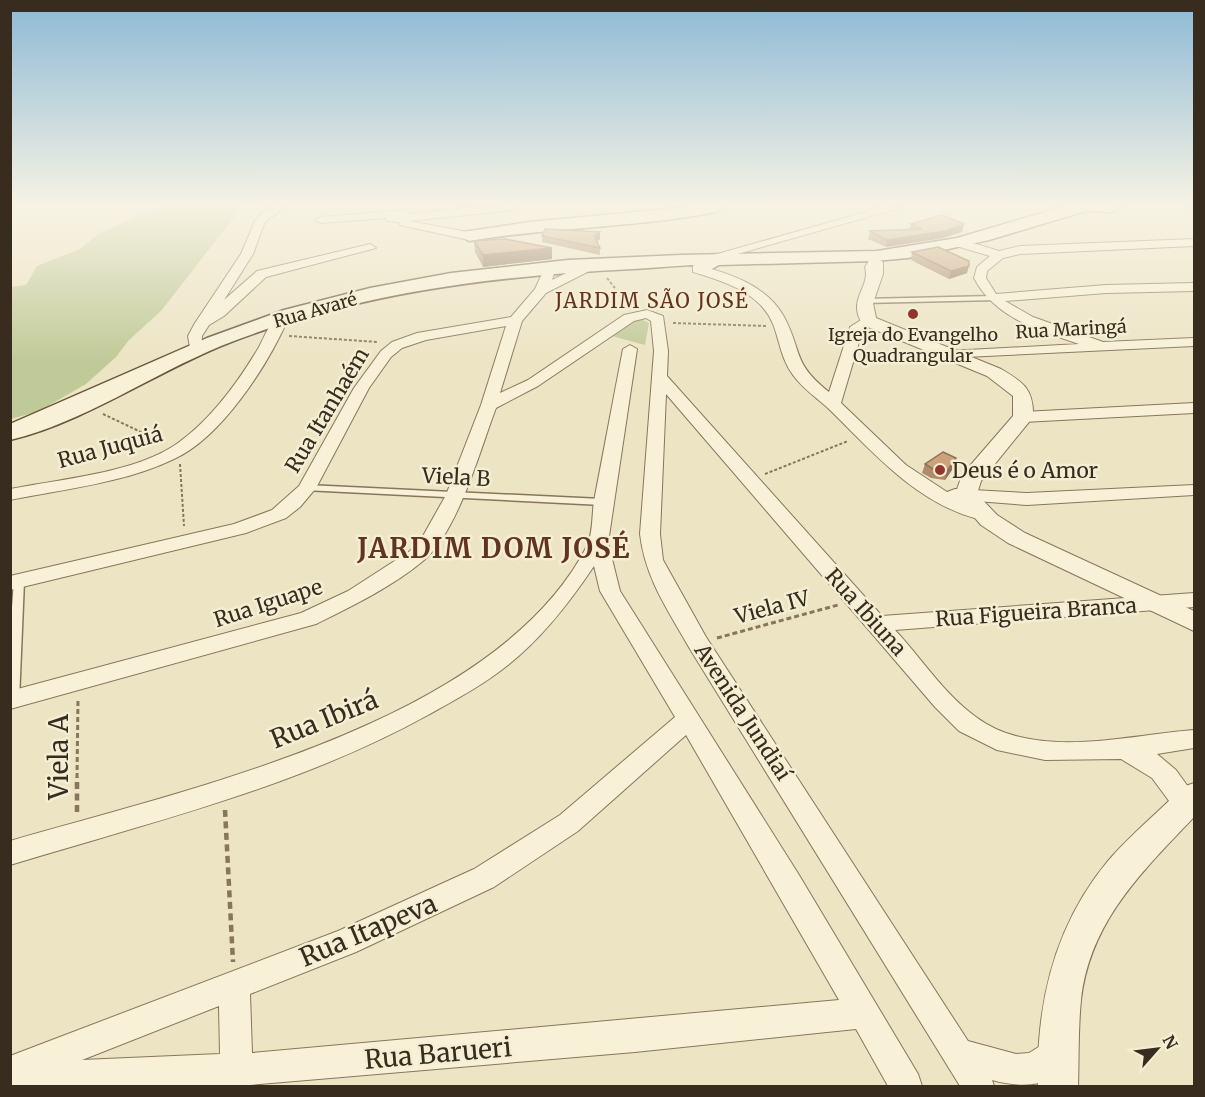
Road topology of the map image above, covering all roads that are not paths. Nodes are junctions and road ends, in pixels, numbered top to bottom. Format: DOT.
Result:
graph roads {
  1 [pos="245,258"];
  2 [pos="328,258"];
  3 [pos="741,258"];
  4 [pos="846,258"];
  5 [pos="895,258"];
  6 [pos="996,258"];
  7 [pos="545,259"];
  8 [pos="880,262"];
  9 [pos="595,263"];
  10 [pos="704,266"];
  11 [pos="1194,287"];
  12 [pos="541,290"];
  13 [pos="993,298"];
  14 [pos="864,301"];
  15 [pos="515,320"];
  16 [pos="869,321"];
  17 [pos="202,323"];
  18 [pos="278,327"];
  19 [pos="595,341"];
  20 [pos="1194,342"];
  21 [pos="1099,346"];
  22 [pos="196,350"];
  23 [pos="949,355"];
  24 [pos="648,356"];
  25 [pos="499,371"];
  26 [pos="539,379"];
  27 [pos="833,404"];
  28 [pos="489,405"];
  29 [pos="1194,408"];
  30 [pos="1023,417"];
  31 [pos="10,433"];
  32 [pos="307,488"];
  33 [pos="927,490"];
  34 [pos="1194,490"];
  35 [pos="10,495"];
  36 [pos="455,495"];
  37 [pos="966,495"];
  38 [pos="603,502"];
  39 [pos="983,517"];
  40 [pos="598,543"];
  41 [pos="575,581"];
  42 [pos="15,582"];
  43 [pos="610,591"];
  44 [pos="1194,600"];
  45 [pos="1163,603"];
  46 [pos="1194,622"];
  47 [pos="877,624"];
  48 [pos="12,700"];
  49 [pos="687,720"];
  50 [pos="1194,739"];
  51 [pos="1123,748"];
  52 [pos="1191,800"];
  53 [pos="10,853"];
  54 [pos="234,985"];
  55 [pos="864,1013"];
  56 [pos="1058,1051"];
  57 [pos="959,1055"];
  58 [pos="237,1070"];
  59 [pos="10,1072"];
  60 [pos="10,1079"];
  61 [pos="906,1086"];
  62 [pos="978,1086"];
  63 [pos="1058,1086"];
  1 -- 17 [label="street"];
  2 -- 17 [label="street"];
  3 -- 10 [label="main road, Rua Avaré"];
  4 -- 8 [label="main road, Rua Avaré"];
  5 -- 8 [label="main road"];
  6 -- 13 [label="street"];
  7 -- 9 [label="main road, Rua Avaré"];
  7 -- 12 [label="street, Rua Iguape"];
  7 -- 18 [label="main road, Rua Avaré"];
  8 -- 14 [label="street"];
  9 -- 10 [label="main road, Rua Avaré"];
  9 -- 12 [label="street, Rua Iguape"];
  10 -- 27 [label="street"];
  11 -- 13 [label="street"];
  12 -- 15 [label="street, Rua Iguape"];
  13 -- 14 [label="lane"];
  13 -- 21 [label="street"];
  14 -- 16 [label="street"];
  15 -- 25 [label="street, Rua Iguape"];
  15 -- 32 [label="street, Rua Itanhaém"];
  16 -- 23 [label="street"];
  16 -- 27 [label="street"];
  17 -- 22 [label="street"];
  18 -- 22 [label="main road, Rua Avaré"];
  18 -- 35 [label="street, Rua Juquiá"];
  19 -- 24 [label="street"];
  19 -- 24 [label="street, Avenida Jundiaí"];
  19 -- 26 [label="street"];
  20 -- 21 [label="street, Rua Maringá"];
  21 -- 23 [label="street, Rua Maringá"];
  22 -- 31 [label="main road, Rua Avaré"];
  23 -- 30 [label="street"];
  24 -- 38 [label="street, Avenida Jundiaí"];
  24 -- 47 [label="street, Rua Ibiuna"];
  24 -- 57 [label="street, Avenida Jundiaí"];
  25 -- 26 [label="street"];
  25 -- 28 [label="street, Rua Iguape"];
  26 -- 28 [label="street"];
  27 -- 33 [label="street"];
  28 -- 36 [label="street, Rua Iguape"];
  29 -- 30 [label="street"];
  30 -- 37 [label="street"];
  32 -- 36 [label="lane, Viela B"];
  32 -- 42 [label="street, Rua Itanhaém"];
  33 -- 37 [label="street"];
  33 -- 39 [label="street"];
  34 -- 37 [label="street"];
  36 -- 38 [label="lane, Viela B"];
  36 -- 48 [label="street, Rua Iguape"];
  37 -- 39 [label="street"];
  38 -- 40 [label="street, Avenida Jundiaí"];
  39 -- 45 [label="street"];
  40 -- 41 [label="street, Rua Ibirá"];
  40 -- 43 [label="street, Avenida Jundiaí"];
  41 -- 43 [label="street"];
  41 -- 53 [label="street, Rua Ibirá"];
  42 -- 48 [label="lane"];
  43 -- 49 [label="street, Avenida Jundiaí"];
  44 -- 45 [label="street, Rua Figueira Branca"];
  45 -- 46 [label="street"];
  45 -- 47 [label="street, Rua Figueira Branca"];
  47 -- 51 [label="street, Rua Ibiuna"];
  49 -- 54 [label="street, Rua Itapeva"];
  49 -- 55 [label="street, Avenida Jundiaí"];
  50 -- 51 [label="street, Rua Ibiuna"];
  51 -- 52 [label="street, Rua Ibiuna"];
  52 -- 56 [label="street"];
  54 -- 58 [label="street"];
  54 -- 59 [label="street, Rua Itapeva"];
  55 -- 58 [label="street, Rua Barueri"];
  55 -- 61 [label="street, Avenida Jundiaí"];
  56 -- 57 [label="street"];
  56 -- 63 [label="street"];
  57 -- 62 [label="street, Avenida Jundiaí"];
  58 -- 60 [label="street, Rua Barueri"];
}
